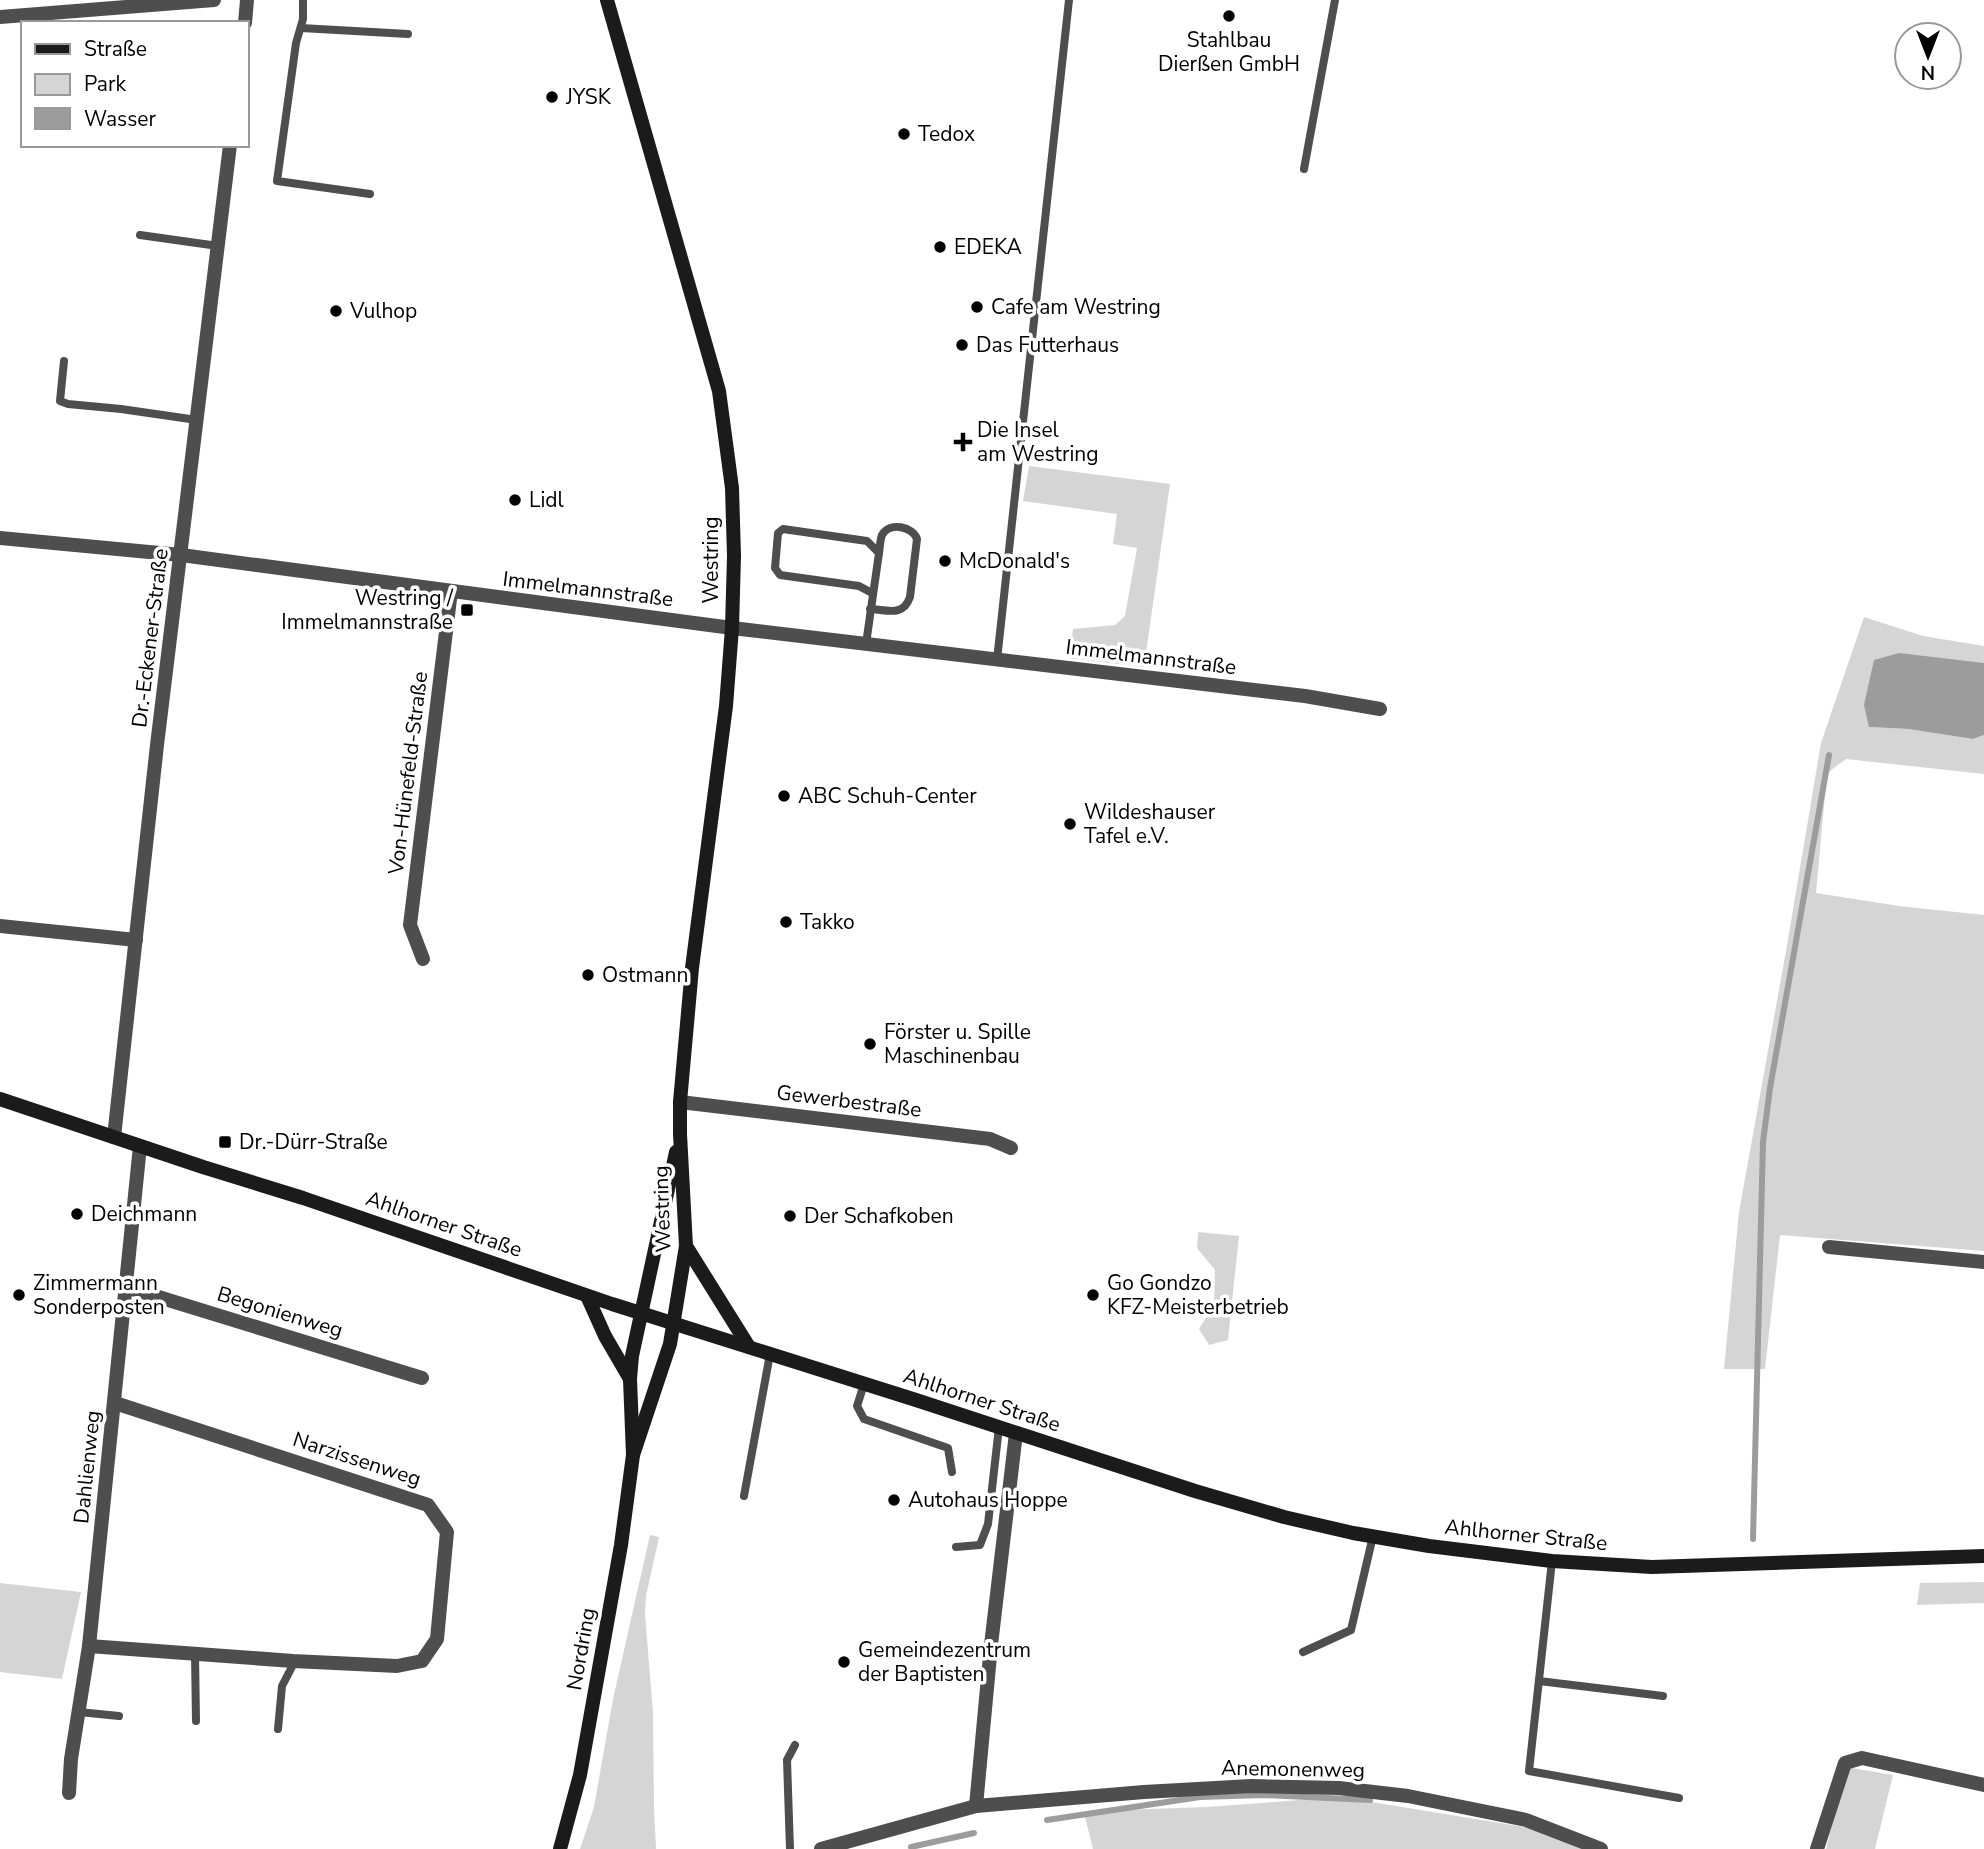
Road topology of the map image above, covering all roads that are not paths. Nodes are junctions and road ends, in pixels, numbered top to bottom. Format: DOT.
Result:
graph roads {
  1 [pos="214,0"];
  2 [pos="247,0"];
  3 [pos="303,0"];
  4 [pos="607,0"];
  5 [pos="1069,0"];
  6 [pos="1335,0"];
  7 [pos="95,5"];
  8 [pos="0,17"];
  9 [pos="245,21"];
  10 [pos="300,27"];
  11 [pos="408,34"];
  12 [pos="230,147"];
  13 [pos="1304,169"];
  14 [pos="370,194"];
  15 [pos="140,235"];
  16 [pos="218,246"];
  17 [pos="64,361"];
  18 [pos="197,420"];
  19 [pos="0,538"];
  20 [pos="879,553"];
  21 [pos="181,555"];
  22 [pos="452,591"];
  23 [pos="872,593"];
  24 [pos="870,609"];
  25 [pos="732,628"];
  26 [pos="866,644"];
  27 [pos="997,660"];
  28 [pos="1380,709"];
  29 [pos="0,926"];
  30 [pos="136,940"];
  31 [pos="423,958"];
  32 [pos="0,1099"];
  33 [pos="680,1102"];
  34 [pos="680,1134"];
  35 [pos="114,1137"];
  36 [pos="140,1146"];
  37 [pos="1011,1148"];
  38 [pos="686,1246"];
  39 [pos="1829,1247"];
  40 [pos="1984,1262"];
  41 [pos="126,1287"];
  42 [pos="587,1296"];
  43 [pos="642,1314"];
  44 [pos="673,1324"];
  45 [pos="749,1347"];
  46 [pos="770,1354"];
  47 [pos="422,1378"];
  48 [pos="630,1379"];
  49 [pos="864,1384"];
  50 [pos="115,1404"];
  51 [pos="999,1427"];
  52 [pos="1016,1433"];
  53 [pos="633,1455"];
  54 [pos="952,1472"];
  55 [pos="744,1496"];
  56 [pos="1373,1536"];
  57 [pos="956,1547"];
  58 [pos="1984,1556"];
  59 [pos="1552,1561"];
  60 [pos="89,1646"];
  61 [pos="1303,1652"];
  62 [pos="195,1654"];
  63 [pos="295,1661"];
  64 [pos="1539,1681"];
  65 [pos="1663,1696"];
  66 [pos="79,1712"];
  67 [pos="119,1716"];
  68 [pos="196,1721"];
  69 [pos="278,1730"];
  70 [pos="795,1745"];
  71 [pos="1984,1785"];
  72 [pos="69,1793"];
  73 [pos="1679,1798"];
  74 [pos="976,1806"];
  75 [pos="560,1849"];
  76 [pos="790,1849"];
  77 [pos="821,1849"];
  78 [pos="1601,1849"];
  79 [pos="1817,1849"];
  1 -- 7 [label="street"];
  2 -- 9 [label="street"];
  3 -- 10 [label="lane"];
  4 -- 25 [label="main road, Westring"];
  5 -- 27 [label="lane"];
  6 -- 13 [label="lane"];
  7 -- 8 [label="street"];
  10 -- 11 [label="lane"];
  10 -- 14 [label="lane"];
  12 -- 16 [label="street, Dr.-Eckener-Straße"];
  15 -- 16 [label="lane"];
  16 -- 18 [label="street, Dr.-Eckener-Straße"];
  17 -- 18 [label="lane"];
  18 -- 21 [label="street, Dr.-Eckener-Straße"];
  19 -- 21 [label="street, Immelmannstraße"];
  20 -- 23 [label="lane"];
  20 -- 23 [label="lane"];
  20 -- 24 [label="lane"];
  21 -- 22 [label="street, Immelmannstraße"];
  21 -- 30 [label="street, Dr.-Eckener-Straße"];
  22 -- 25 [label="street, Immelmannstraße"];
  22 -- 31 [label="street, Von-Hünefeld-Straße"];
  23 -- 24 [label="lane"];
  24 -- 26 [label="lane"];
  25 -- 26 [label="street, Immelmannstraße"];
  25 -- 33 [label="main road, Westring"];
  26 -- 27 [label="street, Immelmannstraße"];
  27 -- 28 [label="street, Immelmannstraße"];
  29 -- 30 [label="street"];
  30 -- 35 [label="street, Dr.-Eckener-Straße"];
  32 -- 35 [label="main road, Ahlhorner Straße"];
  33 -- 34 [label="main road, Westring"];
  33 -- 37 [label="street, Gewerbestraße"];
  34 -- 38 [label="main road, Westring"];
  34 -- 43 [label="main road, Westring"];
  35 -- 36 [label="main road, Ahlhorner Straße"];
  36 -- 41 [label="street, Dahlienweg"];
  36 -- 42 [label="main road, Ahlhorner Straße"];
  38 -- 44 [label="main road, Westring"];
  38 -- 45 [label="main road"];
  39 -- 40 [label="street"];
  41 -- 47 [label="street, Begonienweg"];
  41 -- 50 [label="street, Dahlienweg"];
  42 -- 43 [label="main road, Ahlhorner Straße"];
  42 -- 48 [label="main road"];
  43 -- 44 [label="main road, Ahlhorner Straße"];
  43 -- 48 [label="main road, Nordring"];
  44 -- 45 [label="main road, Ahlhorner Straße"];
  44 -- 53 [label="main road, Nordring"];
  45 -- 46 [label="main road, Ahlhorner Straße"];
  46 -- 49 [label="main road, Ahlhorner Straße"];
  46 -- 55 [label="lane"];
  48 -- 53 [label="main road, Nordring"];
  49 -- 51 [label="main road, Ahlhorner Straße"];
  49 -- 54 [label="lane"];
  50 -- 60 [label="street, Dahlienweg"];
  50 -- 63 [label="street, Narzissenweg"];
  51 -- 52 [label="main road, Ahlhorner Straße"];
  51 -- 57 [label="lane"];
  52 -- 56 [label="main road, Ahlhorner Straße"];
  52 -- 74 [label="street"];
  53 -- 75 [label="main road, Nordring"];
  56 -- 59 [label="main road, Ahlhorner Straße"];
  56 -- 61 [label="lane"];
  58 -- 59 [label="main road, Ahlhorner Straße"];
  59 -- 64 [label="lane"];
  60 -- 62 [label="street, Narzissenweg"];
  60 -- 66 [label="street, Dahlienweg"];
  62 -- 63 [label="street, Narzissenweg"];
  62 -- 68 [label="lane"];
  63 -- 69 [label="lane"];
  64 -- 65 [label="lane"];
  64 -- 73 [label="lane"];
  66 -- 67 [label="lane"];
  66 -- 72 [label="street, Dahlienweg"];
  70 -- 76 [label="lane"];
  71 -- 79 [label="street"];
  74 -- 77 [label="street, Anemonenweg"];
  74 -- 78 [label="street, Anemonenweg"];
}
